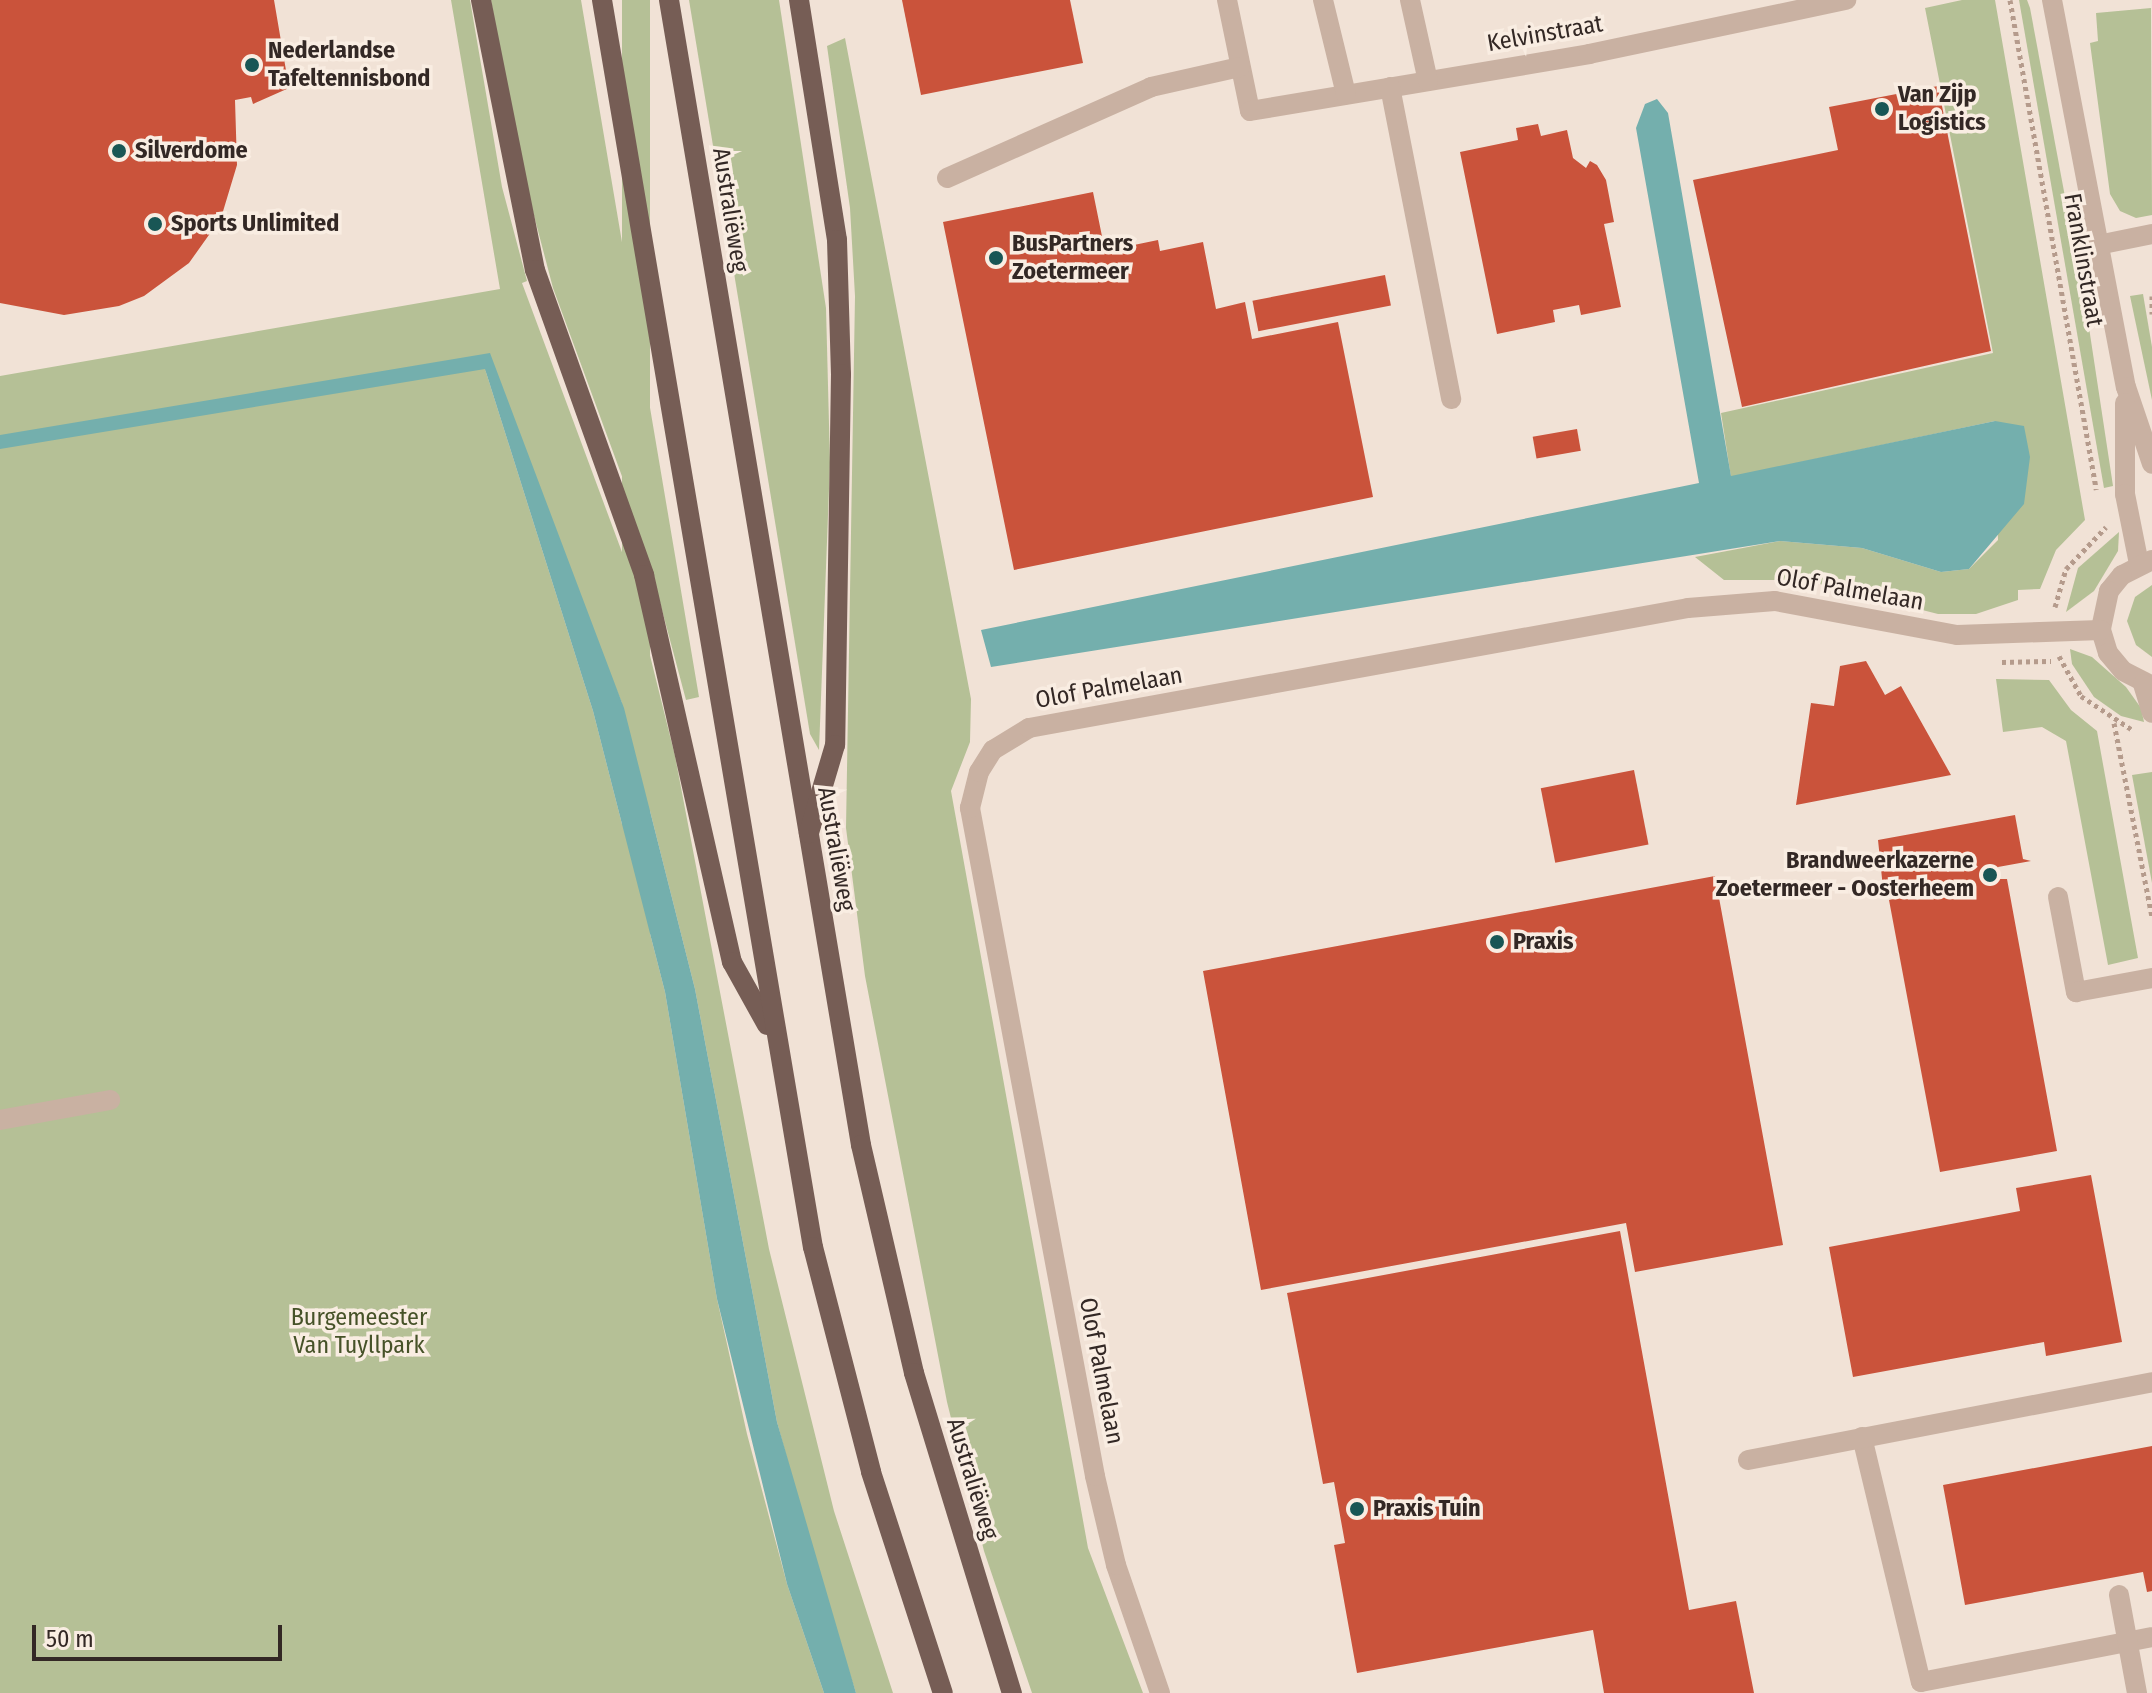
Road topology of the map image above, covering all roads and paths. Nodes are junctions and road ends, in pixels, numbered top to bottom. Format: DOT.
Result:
graph roads {
  1 [pos="481,0"];
  2 [pos="602,0"];
  3 [pos="669,0"];
  4 [pos="799,0"];
  5 [pos="1227,0"];
  6 [pos="1323,0"];
  7 [pos="1410,0"];
  8 [pos="1846,0"];
  9 [pos="2010,0"];
  10 [pos="2052,0"];
  11 [pos="1240,67"];
  12 [pos="1428,81"];
  13 [pos="1390,87"];
  14 [pos="1346,94"];
  15 [pos="947,178"];
  16 [pos="2152,234"];
  17 [pos="2098,245"];
  18 [pos="2152,296"];
  19 [pos="2152,314"];
  20 [pos="2126,387"];
  21 [pos="1451,399"];
  22 [pos="2152,464"];
  23 [pos="2099,503"];
  24 [pos="2101,519"];
  25 [pos="2103,529"];
  26 [pos="2145,562"];
  27 [pos="2101,630"];
  28 [pos="2147,685"];
  29 [pos="2152,713"];
  30 [pos="2114,722"];
  31 [pos="808,839"];
  32 [pos="2058,897"];
  33 [pos="2152,916"];
  34 [pos="2152,978"];
  35 [pos="775,1039"];
  36 [pos="110,1100"];
  37 [pos="0,1120"];
  38 [pos="2152,1382"];
  39 [pos="1862,1437"];
  40 [pos="1748,1460"];
  41 [pos="2119,1595"];
  42 [pos="2152,1637"];
  43 [pos="2127,1641"];
  44 [pos="943,1693"];
  45 [pos="1012,1693"];
  46 [pos="1160,1693"];
  47 [pos="2137,1693"];
  1 -- 35 [label="main road"];
  2 -- 35 [label="main road"];
  3 -- 31 [label="main road, Australiëweg"];
  4 -- 31 [label="main road"];
  5 -- 11 [label="street, Kelvinstraat"];
  6 -- 14 [label="street"];
  7 -- 12 [label="street"];
  8 -- 12 [label="street, Kelvinstraat"];
  9 -- 23 [label="path, Franklinstraat"];
  10 -- 17 [label="street, Franklinstraat"];
  11 -- 14 [label="street, Kelvinstraat"];
  11 -- 15 [label="street"];
  12 -- 13 [label="street, Kelvinstraat"];
  13 -- 14 [label="street, Kelvinstraat"];
  13 -- 21 [label="street"];
  16 -- 17 [label="street"];
  17 -- 20 [label="street, Franklinstraat"];
  18 -- 19 [label="path"];
  20 -- 22 [label="street, Franklinstraat"];
  20 -- 26 [label="street, Franklinstraat"];
  24 -- 25 [label="path"];
  26 -- 27 [label="street"];
  27 -- 28 [label="street"];
  27 -- 46 [label="street, Olof Palmelaan"];
  28 -- 29 [label="street"];
  30 -- 33 [label="path"];
  31 -- 45 [label="main road, Australiëweg"];
  32 -- 34 [label="street"];
  35 -- 44 [label="main road"];
  36 -- 37 [label="street"];
  38 -- 39 [label="street"];
  39 -- 40 [label="street"];
  39 -- 43 [label="street"];
  41 -- 43 [label="street"];
  42 -- 43 [label="street"];
  43 -- 47 [label="street"];
}
